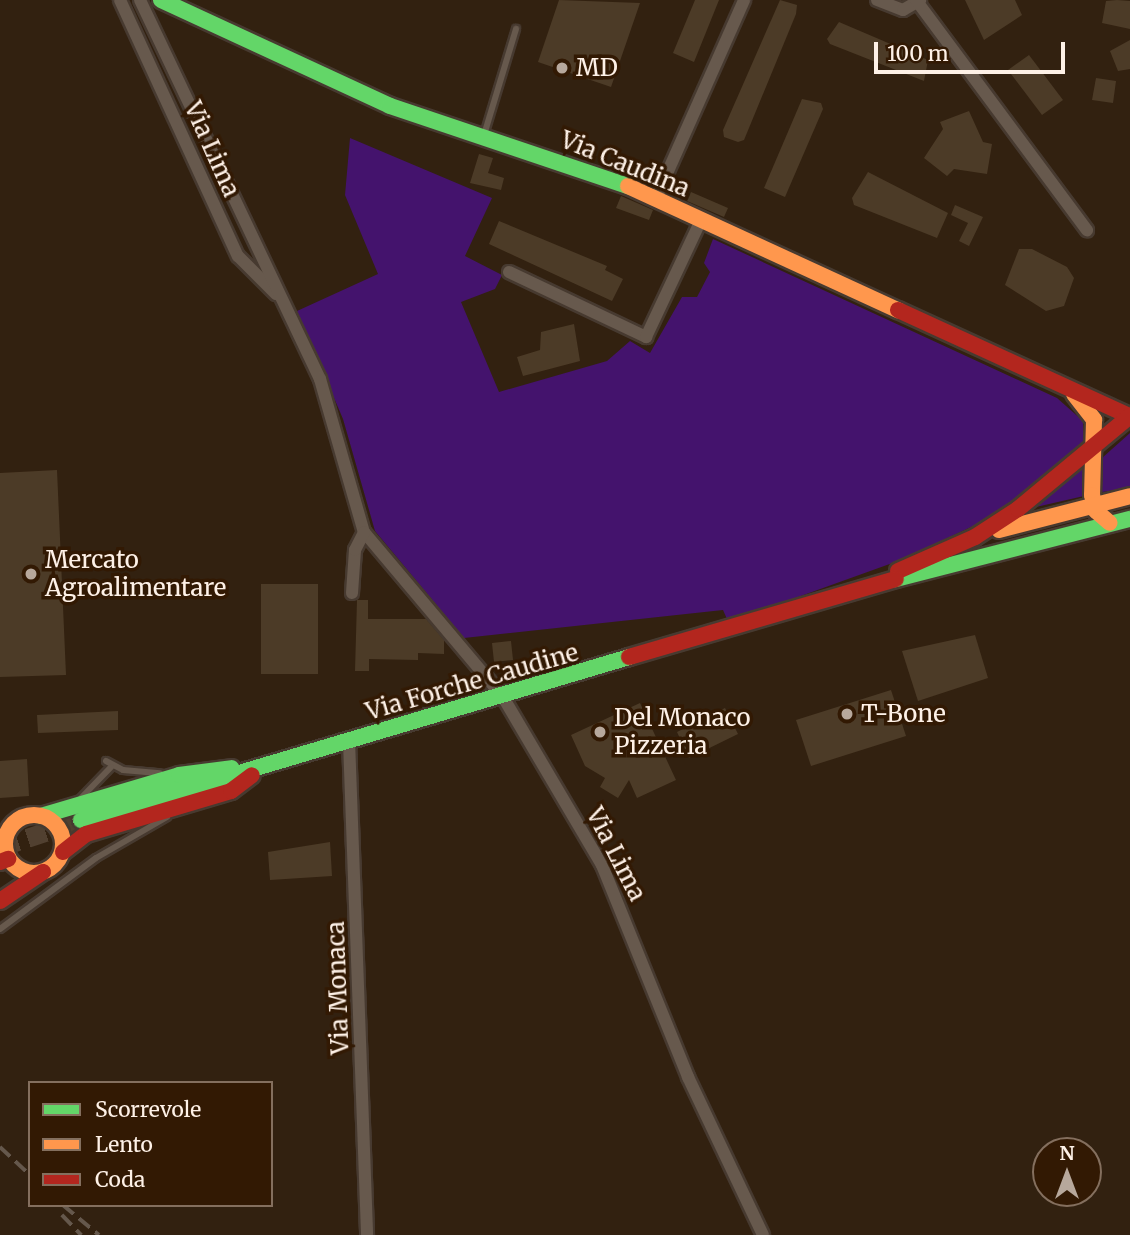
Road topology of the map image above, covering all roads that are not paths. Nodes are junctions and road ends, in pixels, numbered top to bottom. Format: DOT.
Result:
graph roads {
  1 [pos="120,0"];
  2 [pos="141,0"];
  3 [pos="162,0"];
  4 [pos="744,0"];
  5 [pos="877,0"];
  6 [pos="918,1"];
  7 [pos="152,23"];
  8 [pos="516,29"];
  9 [pos="484,137"];
  10 [pos="656,198"];
  11 [pos="701,220"];
  12 [pos="1087,230"];
  13 [pos="509,272"];
  14 [pos="284,303"];
  15 [pos="1066,386"];
  16 [pos="1130,416"];
  17 [pos="1095,451"];
  18 [pos="1130,496"];
  19 [pos="1094,503"];
  20 [pos="1130,519"];
  21 [pos="1110,523"];
  22 [pos="365,532"];
  23 [pos="975,537"];
  24 [pos="875,583"];
  25 [pos="352,593"];
  26 [pos="503,697"];
  27 [pos="349,741"];
  28 [pos="261,768"];
  29 [pos="179,775"];
  30 [pos="75,803"];
  31 [pos="178,807"];
  32 [pos="41,816"];
  33 [pos="23,817"];
  34 [pos="81,820"];
  35 [pos="0,821"];
  36 [pos="3,838"];
  37 [pos="63,852"];
  38 [pos="8,862"];
  39 [pos="43,872"];
  40 [pos="2,898"];
  41 [pos="0,929"];
  42 [pos="367,1235"];
  43 [pos="763,1235"];
  1 -- 14 [label="street, Via Lima"];
  2 -- 7 [label="street, Via Lima"];
  3 -- 7 [label="street"];
  3 -- 9 [label="main road, Via Caudina"];
  4 -- 10 [label="street"];
  5 -- 6 [label="street"];
  6 -- 12 [label="street"];
  7 -- 14 [label="street, Via Lima"];
  8 -- 9 [label="lane"];
  9 -- 10 [label="main road, Via Caudina"];
  10 -- 11 [label="main road, Via Caudina"];
  11 -- 13 [label="street"];
  11 -- 15 [label="main road, Via Caudina"];
  14 -- 22 [label="street, Via Lima"];
  15 -- 16 [label="main road, Via Caudina"];
  15 -- 17 [label="main road, Via Caudina"];
  16 -- 17 [label="main road, Via Forche Caudine"];
  17 -- 19 [label="main road, Via Caudina"];
  17 -- 23 [label="main road, Via Forche Caudine"];
  18 -- 19 [label="main road"];
  19 -- 21 [label="main road"];
  19 -- 23 [label="main road"];
  20 -- 21 [label="main road, Via Forche Caudine"];
  21 -- 24 [label="main road, Via Forche Caudine"];
  22 -- 25 [label="street"];
  22 -- 26 [label="street, Via Lima"];
  23 -- 24 [label="main road, Via Forche Caudine"];
  24 -- 26 [label="main road, Via Forche Caudine"];
  26 -- 27 [label="main road, Via Forche Caudine"];
  26 -- 43 [label="street, Via Lima"];
  27 -- 28 [label="main road, Via Forche Caudine"];
  27 -- 42 [label="street, Via Monaca"];
  28 -- 29 [label="main road"];
  28 -- 31 [label="main road"];
  28 -- 34 [label="main road, Via Forche Caudine"];
  29 -- 30 [label="main road"];
  29 -- 30 [label="lane"];
  30 -- 32 [label="main road"];
  31 -- 37 [label="main road"];
  31 -- 41 [label="lane"];
  32 -- 33 [label="main road"];
  32 -- 37 [label="main road"];
  33 -- 35 [label="main road"];
  33 -- 36 [label="main road"];
  36 -- 38 [label="main road"];
  37 -- 39 [label="main road"];
  38 -- 39 [label="main road"];
  38 -- 40 [label="main road"];
  39 -- 40 [label="main road"];
}
